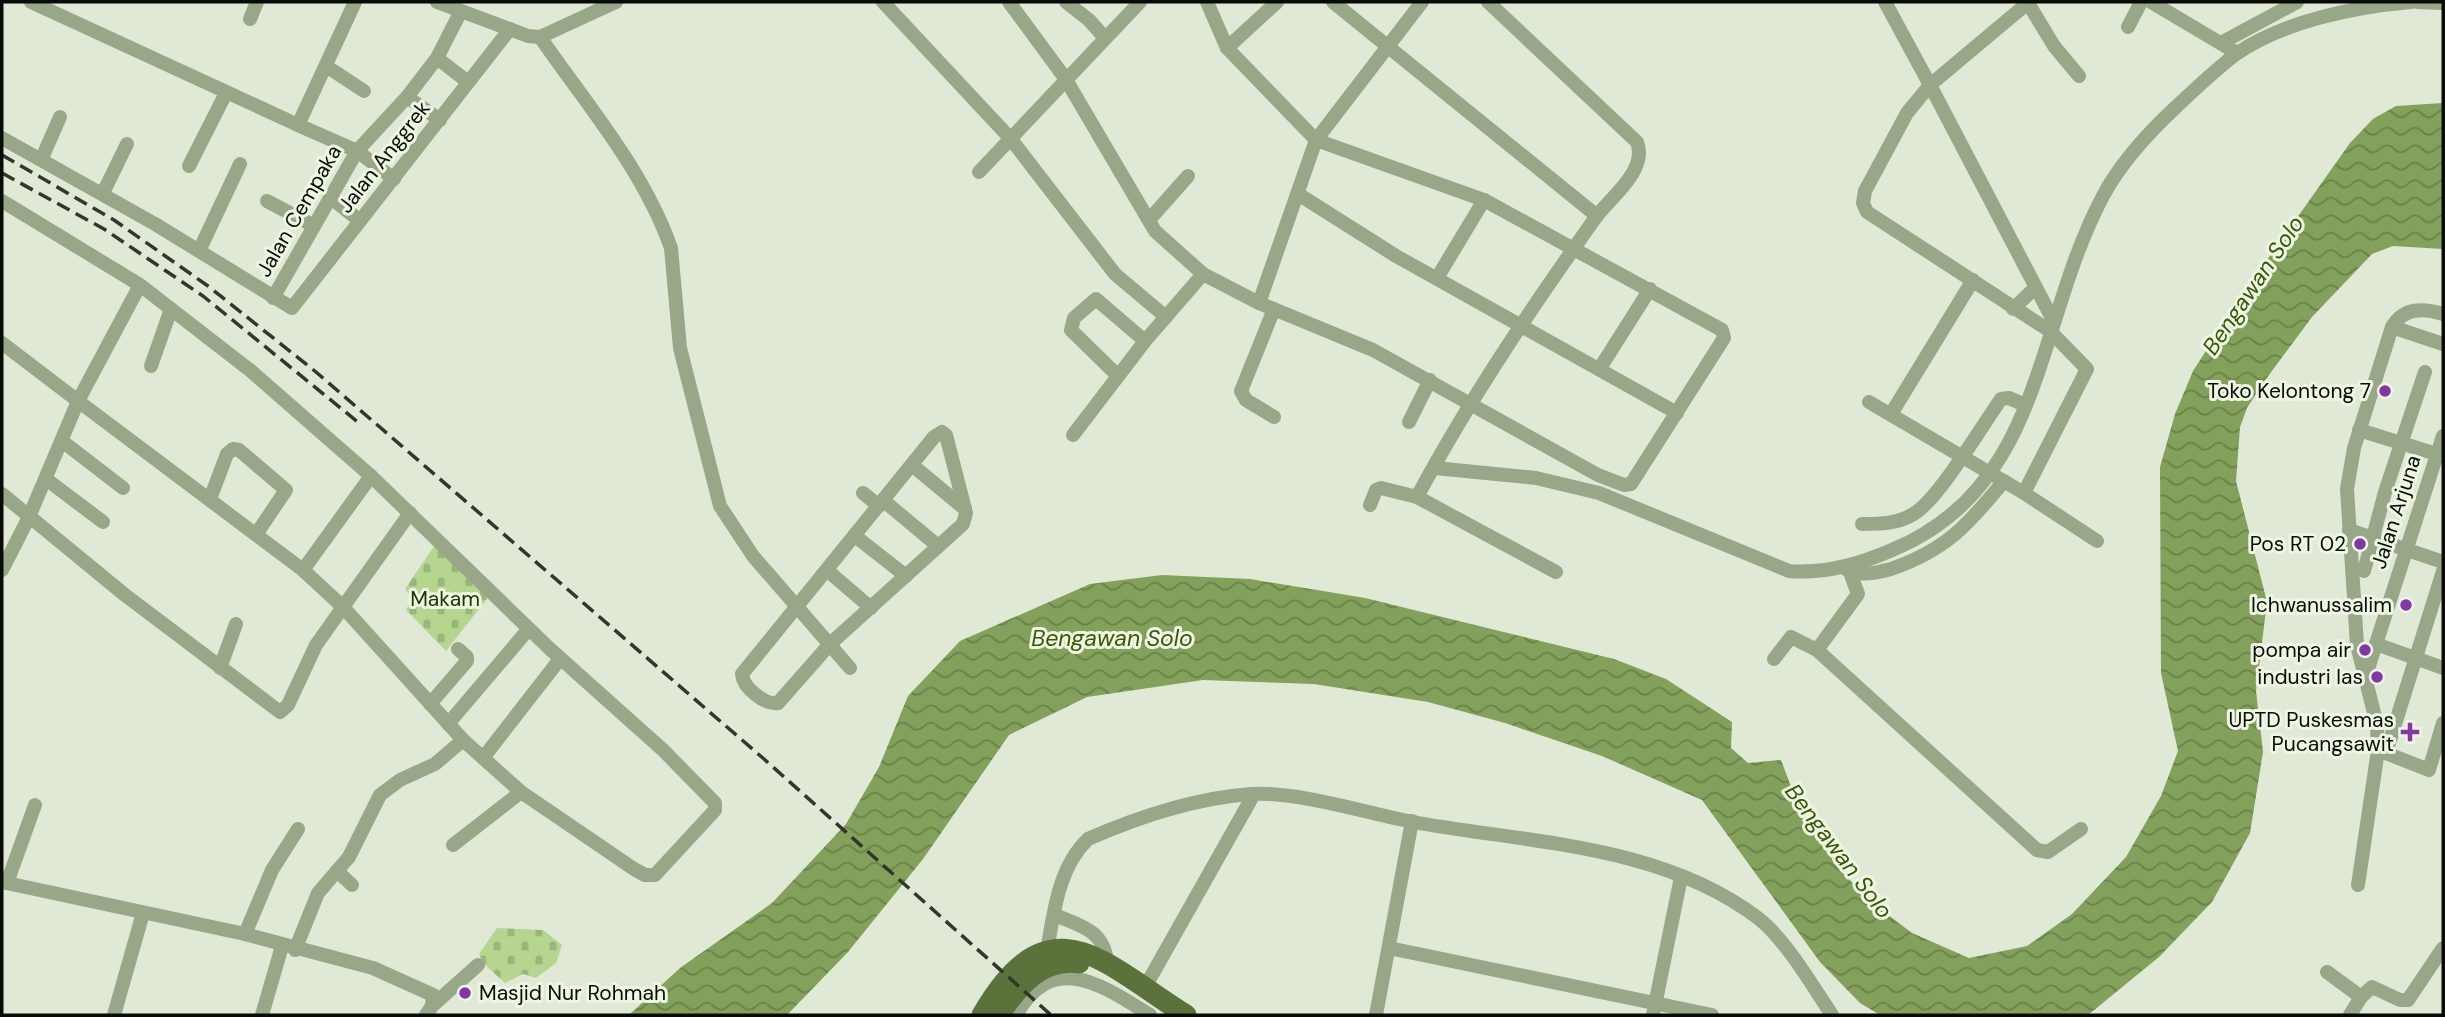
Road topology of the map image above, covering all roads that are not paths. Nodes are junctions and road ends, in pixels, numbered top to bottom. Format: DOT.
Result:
graph roads {
  1 [pos="31,2"];
  2 [pos="257,2"];
  3 [pos="355,2"];
  4 [pos="437,2"];
  5 [pos="616,2"];
  6 [pos="883,2"];
  7 [pos="1066,2"];
  8 [pos="1140,2"];
  9 [pos="1207,2"];
  10 [pos="1277,2"];
  11 [pos="1333,2"];
  12 [pos="1422,2"];
  13 [pos="1488,2"];
  14 [pos="1885,2"];
  15 [pos="2029,2"];
  16 [pos="2141,2"];
  17 [pos="2151,2"];
  18 [pos="2297,2"];
  19 [pos="2411,2"];
  20 [pos="2417,2"];
  21 [pos="2443,3"];
  22 [pos="1016,4"];
  23 [pos="2325,8"];
  24 [pos="461,11"];
  25 [pos="250,19"];
  26 [pos="2128,27"];
  27 [pos="510,29"];
  28 [pos="540,37"];
  29 [pos="1105,38"];
  30 [pos="2221,43"];
  31 [pos="1386,45"];
  32 [pos="1227,48"];
  33 [pos="2237,53"];
  34 [pos="437,58"];
  35 [pos="326,66"];
  36 [pos="2079,76"];
  37 [pos="1065,78"];
  38 [pos="468,82"];
  39 [pos="1930,85"];
  40 [pos="364,91"];
  41 [pos="226,93"];
  42 [pos="407,97"];
  43 [pos="60,117"];
  44 [pos="440,120"];
  45 [pos="298,125"];
  46 [pos="2,138"];
  47 [pos="1010,138"];
  48 [pos="1316,140"];
  49 [pos="127,144"];
  50 [pos="357,151"];
  51 [pos="42,158"];
  52 [pos="240,164"];
  53 [pos="190,166"];
  54 [pos="979,172"];
  55 [pos="1188,176"];
  56 [pos="394,178"];
  57 [pos="103,193"];
  58 [pos="1298,194"];
  59 [pos="330,197"];
  60 [pos="2,201"];
  61 [pos="267,201"];
  62 [pos="1484,201"];
  63 [pos="1597,216"];
  64 [pos="1149,220"];
  65 [pos="360,221"];
  66 [pos="314,226"];
  67 [pos="1575,249"];
  68 [pos="199,251"];
  69 [pos="1203,274"];
  70 [pos="1437,278"];
  71 [pos="1973,280"];
  72 [pos="140,285"];
  73 [pos="2036,287"];
  74 [pos="1650,289"];
  75 [pos="273,298"];
  76 [pos="1259,303"];
  77 [pos="172,309"];
  78 [pos="1274,309"];
  79 [pos="2013,309"];
  80 [pos="2443,314"];
  81 [pos="1166,317"];
  82 [pos="1523,325"];
  83 [pos="2051,325"];
  84 [pos="2392,327"];
  85 [pos="1145,341"];
  86 [pos="2,343"];
  87 [pos="2443,344"];
  88 [pos="151,366"];
  89 [pos="1600,368"];
  90 [pos="2425,372"];
  91 [pos="1118,375"];
  92 [pos="1430,380"];
  93 [pos="78,401"];
  94 [pos="1472,402"];
  95 [pos="1869,402"];
  96 [pos="2025,405"];
  97 [pos="1677,413"];
  98 [pos="1891,414"];
  99 [pos="1274,417"];
  100 [pos="1409,422"];
  101 [pos="2359,430"];
  102 [pos="1073,435"];
  103 [pos="2443,436"];
  104 [pos="62,442"];
  105 [pos="2400,444"];
  106 [pos="2440,455"];
  107 [pos="1962,456"];
  108 [pos="912,465"];
  109 [pos="1436,468"];
  110 [pos="1598,475"];
  111 [pos="371,476"];
  112 [pos="46,478"];
  113 [pos="1997,478"];
  114 [pos="123,488"];
  115 [pos="863,493"];
  116 [pos="1599,493"];
  117 [pos="2024,493"];
  118 [pos="2,494"];
  119 [pos="1417,497"];
  120 [pos="210,499"];
  121 [pos="881,504"];
  122 [pos="1370,505"];
  123 [pos="965,509"];
  124 [pos="410,513"];
  125 [pos="29,517"];
  126 [pos="103,522"];
  127 [pos="1862,524"];
  128 [pos="2349,530"];
  129 [pos="257,533"];
  130 [pos="855,537"];
  131 [pos="2371,538"];
  132 [pos="1920,539"];
  133 [pos="2097,541"];
  134 [pos="938,546"];
  135 [pos="2406,550"];
  136 [pos="1910,562"];
  137 [pos="2443,562"];
  138 [pos="1847,569"];
  139 [pos="2,570"];
  140 [pos="303,570"];
  141 [pos="828,571"];
  142 [pos="2364,571"];
  143 [pos="2443,571"];
  144 [pos="1556,572"];
  145 [pos="1876,573"];
  146 [pos="906,576"];
  147 [pos="1858,594"];
  148 [pos="343,607"];
  149 [pos="799,607"];
  150 [pos="871,608"];
  151 [pos="236,624"];
  152 [pos="527,631"];
  153 [pos="2376,644"];
  154 [pos="830,645"];
  155 [pos="458,649"];
  156 [pos="1817,650"];
  157 [pos="560,659"];
  158 [pos="1774,659"];
  159 [pos="2417,659"];
  160 [pos="220,668"];
  161 [pos="850,668"];
  162 [pos="2443,668"];
  163 [pos="2364,680"];
  164 [pos="430,704"];
  165 [pos="2443,723"];
  166 [pos="448,724"];
  167 [pos="463,740"];
  168 [pos="2382,751"];
  169 [pos="483,758"];
  170 [pos="2436,772"];
  171 [pos="521,792"];
  172 [pos="1254,794"];
  173 [pos="35,805"];
  174 [pos="1412,821"];
  175 [pos="298,829"];
  176 [pos="2081,829"];
  177 [pos="453,845"];
  178 [pos="337,871"];
  179 [pos="1681,877"];
  180 [pos="4,882"];
  181 [pos="352,885"];
  182 [pos="2358,885"];
  183 [pos="143,913"];
  184 [pos="1055,915"];
  185 [pos="245,934"];
  186 [pos="288,948"];
  187 [pos="1389,948"];
  188 [pos="2443,948"];
  189 [pos="1047,951"];
  190 [pos="1107,961"];
  191 [pos="478,965"];
  192 [pos="2327,972"];
  193 [pos="1142,988"];
  194 [pos="2361,997"];
  195 [pos="1653,1010"];
  196 [pos="429,1011"];
  197 [pos="114,1015"];
  198 [pos="261,1015"];
  199 [pos="982,1015"];
  200 [pos="999,1015"];
  201 [pos="1016,1015"];
  202 [pos="1150,1015"];
  203 [pos="1186,1015"];
  204 [pos="1376,1015"];
  205 [pos="1712,1015"];
  206 [pos="1832,1015"];
  207 [pos="2350,1015"];
  1 -- 41 [label="street"];
  2 -- 25 [label="street"];
  3 -- 35 [label="street"];
  4 -- 24 [label="street"];
  5 -- 28 [label="street"];
  6 -- 47 [label="street"];
  7 -- 29 [label="street"];
  8 -- 29 [label="street"];
  9 -- 32 [label="street"];
  10 -- 32 [label="street"];
  11 -- 31 [label="street"];
  12 -- 31 [label="street"];
  13 -- 63 [label="street"];
  14 -- 39 [label="street"];
  15 -- 36 [label="street"];
  15 -- 39 [label="street"];
  16 -- 26 [label="street"];
  17 -- 30 [label="street"];
  18 -- 30 [label="street"];
  19 -- 23 [label="street"];
  20 -- 21 [label="street"];
  22 -- 37 [label="street"];
  23 -- 33 [label="street"];
  24 -- 27 [label="street"];
  24 -- 34 [label="street, Jalan Cempaka"];
  27 -- 28 [label="street"];
  27 -- 38 [label="street, Jalan Anggrek"];
  28 -- 149 [label="street"];
  29 -- 37 [label="street"];
  30 -- 33 [label="street"];
  31 -- 48 [label="street"];
  31 -- 63 [label="street"];
  32 -- 48 [label="street"];
  33 -- 83 [label="street"];
  34 -- 38 [label="street"];
  34 -- 42 [label="street, Jalan Cempaka"];
  35 -- 40 [label="street"];
  35 -- 45 [label="street"];
  37 -- 47 [label="street"];
  37 -- 64 [label="street"];
  38 -- 44 [label="street, Jalan Anggrek"];
  39 -- 71 [label="street"];
  39 -- 73 [label="street"];
  41 -- 45 [label="street"];
  41 -- 53 [label="street"];
  42 -- 44 [label="street"];
  42 -- 50 [label="street, Jalan Cempaka"];
  43 -- 51 [label="street"];
  44 -- 56 [label="street, Jalan Anggrek"];
  45 -- 50 [label="street"];
  46 -- 51 [label="street"];
  47 -- 54 [label="street"];
  47 -- 81 [label="street"];
  48 -- 58 [label="street"];
  48 -- 62 [label="street"];
  49 -- 57 [label="street"];
  50 -- 56 [label="street"];
  50 -- 59 [label="street, Jalan Cempaka"];
  51 -- 57 [label="street"];
  52 -- 68 [label="street"];
  55 -- 64 [label="street"];
  56 -- 65 [label="street, Jalan Anggrek"];
  57 -- 68 [label="street"];
  58 -- 70 [label="street"];
  58 -- 76 [label="street"];
  59 -- 65 [label="street"];
  59 -- 66 [label="street, Jalan Cempaka"];
  60 -- 72 [label="street"];
  61 -- 66 [label="street"];
  62 -- 67 [label="street"];
  62 -- 70 [label="street"];
  63 -- 67 [label="street"];
  64 -- 69 [label="street"];
  65 -- 75 [label="street, Jalan Anggrek"];
  66 -- 75 [label="street, Jalan Cempaka"];
  67 -- 74 [label="street"];
  67 -- 82 [label="street"];
  68 -- 75 [label="street"];
  69 -- 76 [label="street"];
  69 -- 81 [label="street"];
  70 -- 82 [label="street"];
  71 -- 79 [label="street"];
  71 -- 98 [label="street"];
  72 -- 77 [label="street"];
  72 -- 93 [label="street"];
  73 -- 79 [label="street"];
  73 -- 83 [label="street"];
  74 -- 89 [label="street"];
  74 -- 97 [label="street"];
  76 -- 78 [label="street"];
  77 -- 88 [label="street"];
  77 -- 111 [label="street"];
  78 -- 92 [label="street"];
  78 -- 99 [label="street"];
  79 -- 83 [label="street"];
  80 -- 84 [label="street"];
  81 -- 85 [label="street"];
  82 -- 89 [label="street"];
  82 -- 94 [label="street"];
  83 -- 96 [label="street"];
  83 -- 117 [label="street"];
  84 -- 87 [label="street"];
  84 -- 101 [label="street"];
  85 -- 91 [label="street"];
  85 -- 91 [label="street"];
  86 -- 93 [label="street"];
  89 -- 97 [label="street"];
  90 -- 105 [label="street"];
  91 -- 102 [label="street"];
  92 -- 94 [label="street"];
  92 -- 100 [label="street"];
  93 -- 104 [label="street"];
  93 -- 120 [label="street"];
  94 -- 109 [label="street"];
  94 -- 110 [label="street"];
  95 -- 98 [label="street"];
  96 -- 107 [label="street"];
  96 -- 113 [label="street"];
  97 -- 110 [label="street"];
  98 -- 107 [label="street"];
  101 -- 105 [label="street"];
  101 -- 128 [label="street"];
  103 -- 106 [label="street, Jalan Arjuna"];
  104 -- 112 [label="street"];
  104 -- 114 [label="street"];
  105 -- 106 [label="street"];
  105 -- 131 [label="street"];
  106 -- 135 [label="street, Jalan Arjuna"];
  107 -- 113 [label="street"];
  107 -- 127 [label="street"];
  108 -- 121 [label="street"];
  108 -- 123 [label="street"];
  108 -- 123 [label="street"];
  109 -- 116 [label="street"];
  109 -- 119 [label="street"];
  110 -- 116 [label="street"];
  111 -- 124 [label="street"];
  111 -- 140 [label="street"];
  112 -- 125 [label="street"];
  112 -- 126 [label="street"];
  113 -- 117 [label="street"];
  113 -- 132 [label="street"];
  113 -- 136 [label="street"];
  115 -- 121 [label="street"];
  116 -- 138 [label="street"];
  117 -- 133 [label="street"];
  118 -- 125 [label="street"];
  119 -- 122 [label="street"];
  119 -- 144 [label="street"];
  120 -- 129 [label="street"];
  120 -- 129 [label="street"];
  121 -- 130 [label="street"];
  121 -- 134 [label="street"];
  123 -- 134 [label="street"];
  124 -- 148 [label="street"];
  124 -- 157 [label="street"];
  125 -- 139 [label="street"];
  125 -- 160 [label="street"];
  128 -- 131 [label="street"];
  128 -- 163 [label="street"];
  129 -- 140 [label="street"];
  130 -- 141 [label="street"];
  130 -- 146 [label="street"];
  131 -- 135 [label="street"];
  131 -- 142 [label="street"];
  132 -- 136 [label="street"];
  132 -- 138 [label="street"];
  134 -- 146 [label="street"];
  135 -- 137 [label="street"];
  135 -- 153 [label="street, Jalan Arjuna"];
  136 -- 145 [label="street"];
  138 -- 145 [label="street"];
  138 -- 147 [label="street"];
  140 -- 148 [label="street"];
  141 -- 149 [label="street"];
  141 -- 150 [label="street"];
  143 -- 159 [label="street"];
  145 -- 147 [label="street"];
  146 -- 150 [label="street"];
  147 -- 156 [label="street"];
  148 -- 160 [label="street"];
  148 -- 164 [label="street"];
  149 -- 154 [label="street"];
  149 -- 154 [label="street"];
  150 -- 154 [label="street"];
  151 -- 160 [label="street"];
  152 -- 166 [label="street"];
  153 -- 159 [label="street"];
  153 -- 163 [label="street, Jalan Arjuna"];
  154 -- 161 [label="street"];
  155 -- 164 [label="street"];
  156 -- 158 [label="street"];
  156 -- 176 [label="street"];
  157 -- 169 [label="street"];
  157 -- 171 [label="street"];
  159 -- 162 [label="street"];
  159 -- 168 [label="street"];
  163 -- 168 [label="street"];
  164 -- 166 [label="street"];
  165 -- 170 [label="street"];
  166 -- 167 [label="street"];
  167 -- 169 [label="street"];
  167 -- 178 [label="street"];
  168 -- 170 [label="street"];
  168 -- 182 [label="street"];
  169 -- 171 [label="street"];
  171 -- 177 [label="street"];
  172 -- 174 [label="street"];
  172 -- 184 [label="street"];
  172 -- 193 [label="street"];
  173 -- 180 [label="street"];
  174 -- 179 [label="street"];
  174 -- 187 [label="street"];
  175 -- 185 [label="street"];
  178 -- 181 [label="street"];
  178 -- 186 [label="street"];
  179 -- 195 [label="street"];
  179 -- 206 [label="street"];
  180 -- 183 [label="street"];
  183 -- 185 [label="street"];
  183 -- 197 [label="street"];
  184 -- 189 [label="street"];
  184 -- 190 [label="street"];
  185 -- 186 [label="street"];
  186 -- 196 [label="street"];
  186 -- 198 [label="street"];
  187 -- 195 [label="street"];
  187 -- 204 [label="street"];
  188 -- 194 [label="street"];
  189 -- 190 [label="main road"];
  189 -- 199 [label="main road"];
  190 -- 193 [label="main road"];
  191 -- 196 [label="street"];
  192 -- 194 [label="street"];
  193 -- 200 [label="main road"];
  193 -- 203 [label="main road"];
  194 -- 207 [label="street"];
  195 -- 205 [label="street"];
  201 -- 202 [label="street"];
}
